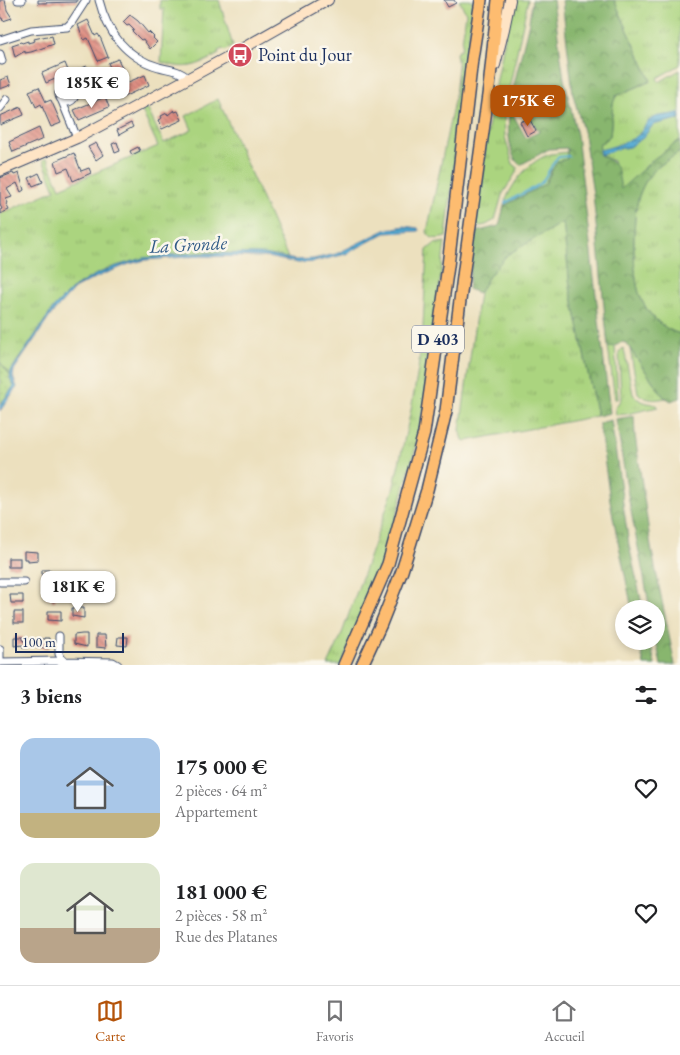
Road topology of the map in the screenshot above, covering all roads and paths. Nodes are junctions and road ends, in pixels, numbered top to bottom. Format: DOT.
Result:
graph roads {
  1 [pos="18,0"];
  2 [pos="22,0"];
  3 [pos="86,0"];
  4 [pos="99,0"];
  5 [pos="328,0"];
  6 [pos="476,0"];
  7 [pos="481,0"];
  8 [pos="498,0"];
  9 [pos="510,0"];
  10 [pos="0,40"];
  11 [pos="472,58"];
  12 [pos="187,78"];
  13 [pos="489,88"];
  14 [pos="6,99"];
  15 [pos="62,101"];
  16 [pos="0,108"];
  17 [pos="77,138"];
  18 [pos="0,171"];
  19 [pos="0,582"];
  20 [pos="24,582"];
  21 [pos="59,636"];
  22 [pos="0,649"];
  23 [pos="0,662"];
  24 [pos="63,663"];
  25 [pos="118,665"];
  26 [pos="344,665"];
  27 [pos="362,665"];
  1 -- 2 [label="street"];
  3 -- 10 [label="street"];
  4 -- 12 [label="street"];
  5 -- 12 [label="street"];
  6 -- 11 [label="main road"];
  7 -- 11 [label="main road, D 403"];
  8 -- 13 [label="main road, D 403"];
  9 -- 13 [label="street"];
  11 -- 26 [label="main road, D 403"];
  12 -- 17 [label="street"];
  13 -- 27 [label="main road, D 403"];
  14 -- 16 [label="street"];
  15 -- 17 [label="street"];
  17 -- 18 [label="street"];
  19 -- 20 [label="street"];
  21 -- 24 [label="street"];
  22 -- 23 [label="street"];
  23 -- 24 [label="street"];
  24 -- 25 [label="street"];
}
